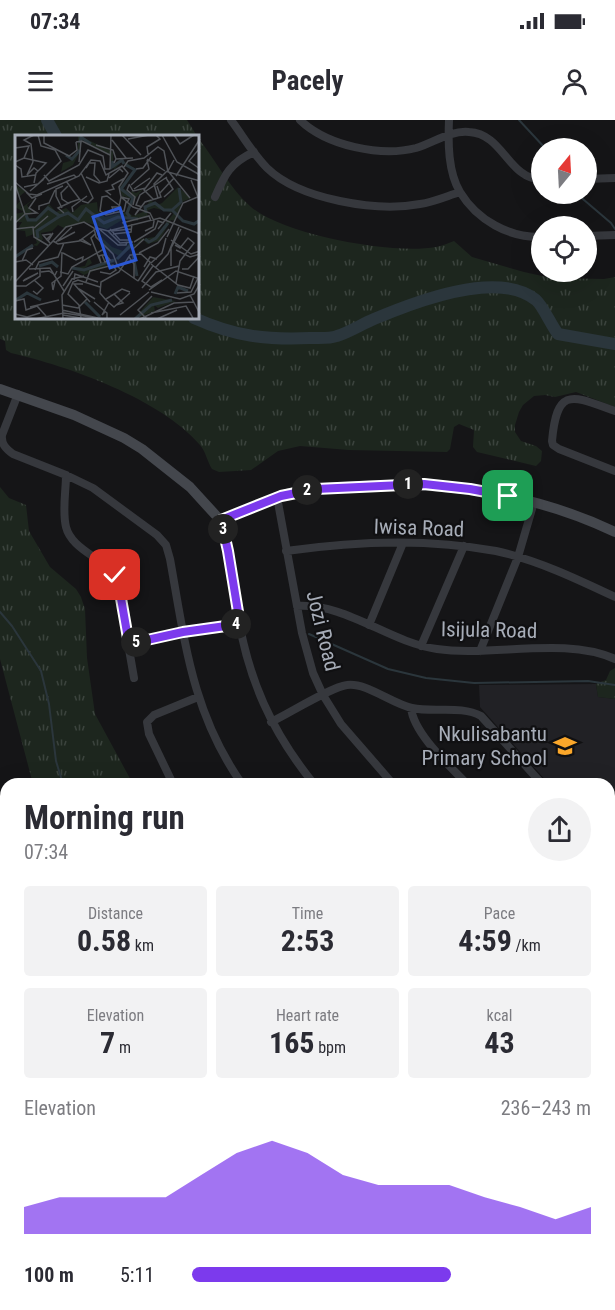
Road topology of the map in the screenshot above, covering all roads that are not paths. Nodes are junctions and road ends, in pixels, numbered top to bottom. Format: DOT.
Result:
graph roads {
  1 [pos="231,120"];
  2 [pos="300,120"];
  3 [pos="449,120"];
  4 [pos="448,136"];
  5 [pos="254,152"];
  6 [pos="531,177"];
  7 [pos="615,178"];
  8 [pos="597,179"];
  9 [pos="460,192"];
  10 [pos="215,197"];
  11 [pos="615,235"];
  12 [pos="531,236"];
  13 [pos="597,236"];
  14 [pos="0,389"];
  15 [pos="18,394"];
  16 [pos="615,411"];
  17 [pos="615,471"];
  18 [pos="66,475"];
  19 [pos="277,497"];
  20 [pos="534,502"];
  21 [pos="221,520"];
  22 [pos="615,532"];
  23 [pos="404,543"];
  24 [pos="464,546"];
  25 [pos="286,550"];
  26 [pos="518,557"];
  27 [pos="615,597"];
  28 [pos="297,606"];
  29 [pos="240,624"];
  30 [pos="369,625"];
  31 [pos="183,632"];
  32 [pos="129,644"];
  33 [pos="421,646"];
  34 [pos="480,651"];
  35 [pos="615,659"];
  36 [pos="135,678"];
  37 [pos="323,695"];
  38 [pos="198,697"];
  39 [pos="411,708"];
  40 [pos="271,722"];
  41 [pos="170,778"];
  42 [pos="238,778"];
  43 [pos="309,778"];
  44 [pos="388,778"];
  45 [pos="462,778"];
  46 [pos="537,778"];
  1 -- 5 [label="street"];
  2 -- 4 [label="street"];
  3 -- 4 [label="street"];
  4 -- 6 [label="street"];
  4 -- 9 [label="street"];
  5 -- 9 [label="street"];
  5 -- 10 [label="street"];
  7 -- 8 [label="street"];
  9 -- 12 [label="street"];
  11 -- 13 [label="street"];
  14 -- 15 [label="street"];
  15 -- 18 [label="street"];
  15 -- 21 [label="street"];
  16 -- 17 [label="street"];
  18 -- 31 [label="street"];
  18 -- 32 [label="street"];
  19 -- 20 [label="street"];
  19 -- 21 [label="street"];
  19 -- 25 [label="street, Jozi Road"];
  20 -- 22 [label="street"];
  20 -- 26 [label="street"];
  21 -- 29 [label="street"];
  23 -- 24 [label="street, Iwisa Road"];
  23 -- 25 [label="street, Iwisa Road"];
  23 -- 30 [label="street"];
  24 -- 26 [label="street, Iwisa Road"];
  24 -- 33 [label="street"];
  25 -- 28 [label="street, Jozi Road"];
  26 -- 27 [label="street, Iwisa Road"];
  26 -- 34 [label="street"];
  28 -- 30 [label="street, Isijula Road"];
  28 -- 37 [label="street, Jozi Road"];
  29 -- 31 [label="street"];
  29 -- 40 [label="street"];
  30 -- 33 [label="street, Isijula Road"];
  31 -- 32 [label="street"];
  31 -- 38 [label="street"];
  32 -- 36 [label="street"];
  33 -- 34 [label="street, Isijula Road"];
  34 -- 35 [label="street, Isijula Road"];
  37 -- 39 [label="street"];
  37 -- 40 [label="street"];
  37 -- 44 [label="street, Jozi Road"];
  38 -- 41 [label="street"];
  38 -- 42 [label="street"];
  39 -- 45 [label="street"];
  39 -- 46 [label="street"];
  40 -- 43 [label="street"];
}
